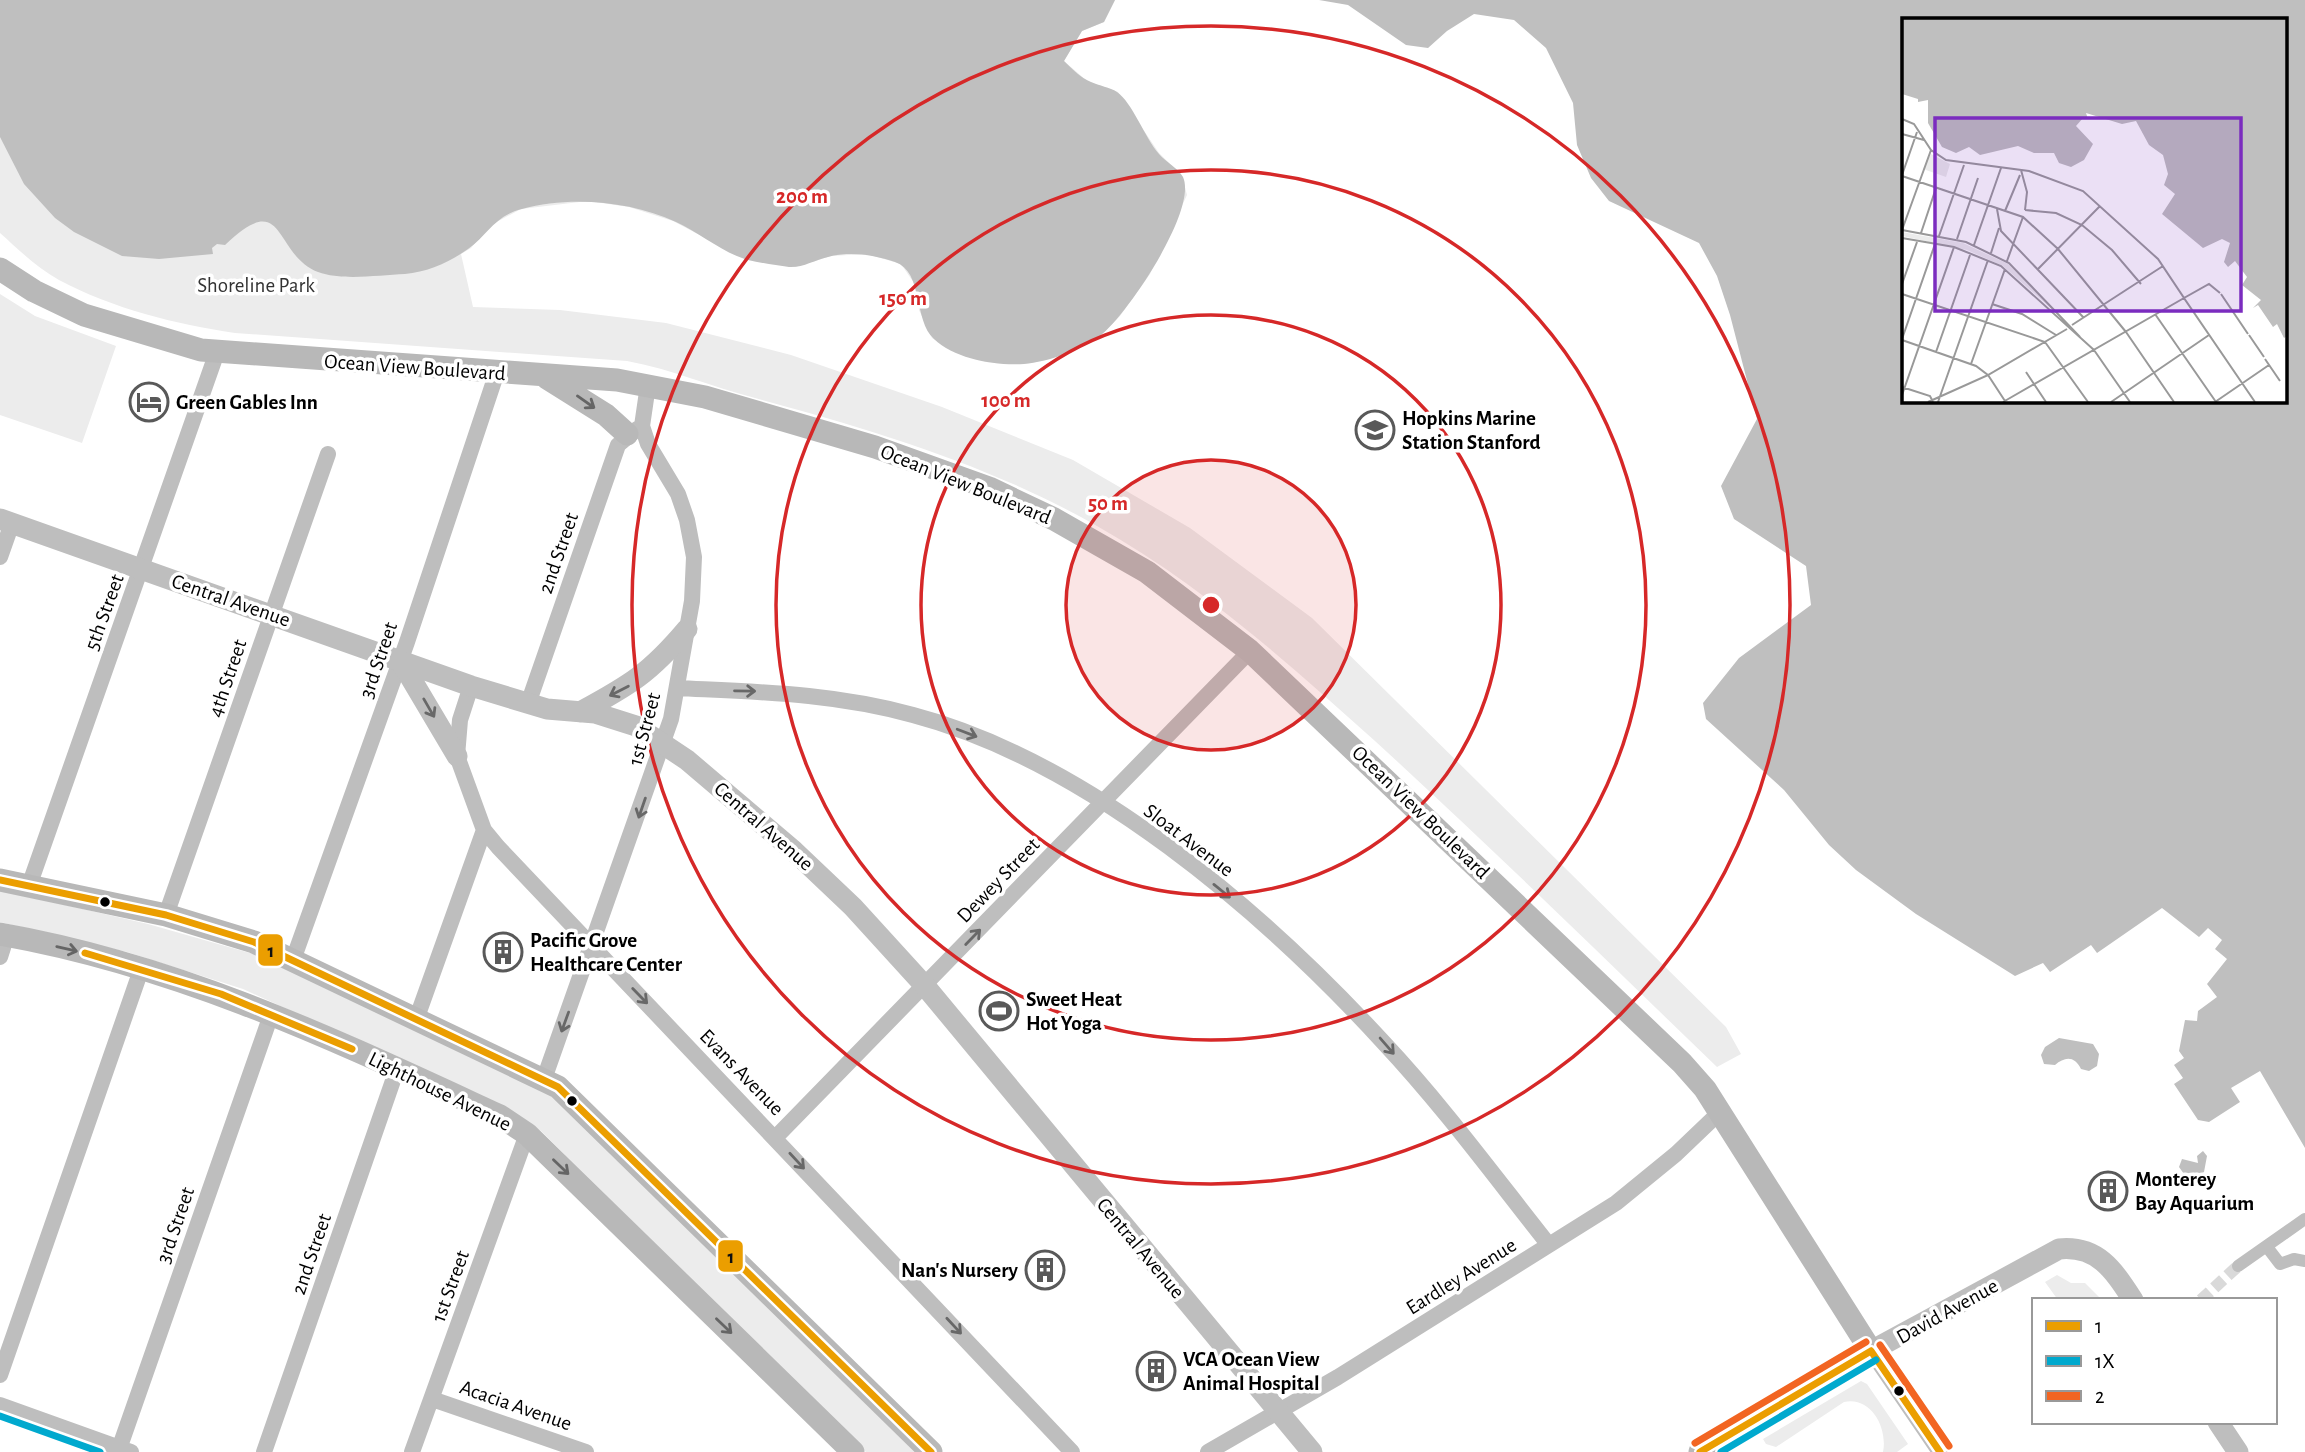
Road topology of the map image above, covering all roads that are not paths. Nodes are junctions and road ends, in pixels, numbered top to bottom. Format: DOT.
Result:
graph roads {
  1 [pos="0,269"];
  2 [pos="216,352"];
  3 [pos="497,372"];
  4 [pos="541,374"];
  5 [pos="648,384"];
  6 [pos="635,430"];
  7 [pos="328,454"];
  8 [pos="6,521"];
  9 [pos="0,556"];
  10 [pos="142,569"];
  11 [pos="272,614"];
  12 [pos="687,629"];
  13 [pos="1250,651"];
  14 [pos="400,660"];
  15 [pos="471,686"];
  16 [pos="677,688"];
  17 [pos="527,704"];
  18 [pos="580,712"];
  19 [pos="664,743"];
  20 [pos="457,756"];
  21 [pos="1104,803"];
  22 [pos="484,830"];
  23 [pos="0,880"];
  24 [pos="29,886"];
  25 [pos="166,915"];
  26 [pos="2,942"];
  27 [pos="593,947"];
  28 [pos="293,960"];
  29 [pos="142,967"];
  30 [pos="925,986"];
  31 [pos="272,1012"];
  32 [pos="416,1020"];
  33 [pos="397,1069"];
  34 [pos="544,1079"];
  35 [pos="1720,1112"];
  36 [pos="527,1134"];
  37 [pos="775,1138"];
  38 [pos="2305,1219"];
  39 [pos="1549,1245"];
  40 [pos="2267,1247"];
  41 [pos="2305,1261"];
  42 [pos="2238,1266"];
  43 [pos="2132,1298"];
  44 [pos="1871,1351"];
  45 [pos="0,1375"];
  46 [pos="432,1399"];
  47 [pos="0,1405"];
  48 [pos="1277,1410"];
  49 [pos="2219,1424"];
  50 [pos="123,1451"];
  51 [pos="264,1452"];
  52 [pos="412,1452"];
  53 [pos="586,1452"];
  54 [pos="852,1452"];
  55 [pos="931,1452"];
  56 [pos="1072,1452"];
  57 [pos="1208,1452"];
  58 [pos="1312,1452"];
  59 [pos="1700,1452"];
  60 [pos="1940,1452"];
  61 [pos="2238,1452"];
  1 -- 2 [label="main road, Ocean View Boulevard"];
  2 -- 3 [label="main road, Ocean View Boulevard"];
  2 -- 10 [label="street, 5th Street"];
  3 -- 4 [label="main road, Ocean View Boulevard"];
  3 -- 14 [label="street, 3rd Street"];
  4 -- 5 [label="main road, Ocean View Boulevard"];
  4 -- 6 [label="main road, one-way"];
  5 -- 6 [label="street"];
  5 -- 13 [label="main road, Ocean View Boulevard"];
  6 -- 12 [label="street, 1st Street"];
  6 -- 17 [label="street, 2nd Street"];
  7 -- 11 [label="street, 4th Street"];
  8 -- 9 [label="street"];
  8 -- 10 [label="street, Central Avenue"];
  10 -- 11 [label="street, Central Avenue"];
  10 -- 24 [label="street, 5th Street"];
  11 -- 14 [label="street, Central Avenue"];
  11 -- 25 [label="street, 4th Street"];
  12 -- 16 [label="street, 1st Street"];
  12 -- 18 [label="street, one-way"];
  13 -- 21 [label="street, Dewey Street"];
  13 -- 35 [label="main road, Ocean View Boulevard"];
  14 -- 15 [label="street, Central Avenue"];
  14 -- 20 [label="street, one-way"];
  14 -- 28 [label="street, 3rd Street"];
  15 -- 17 [label="street, Central Avenue"];
  15 -- 20 [label="street, Evans Avenue"];
  16 -- 19 [label="street, 1st Street"];
  16 -- 21 [label="street, Sloat Avenue, one-way"];
  17 -- 18 [label="street, Central Avenue"];
  18 -- 19 [label="street, Central Avenue"];
  19 -- 27 [label="street, 1st Street, one-way"];
  19 -- 30 [label="street, Central Avenue"];
  20 -- 22 [label="street, Evans Avenue"];
  30 -- 21 [label="street, Dewey Street, one-way"];
  21 -- 39 [label="street, Sloat Avenue, one-way"];
  22 -- 27 [label="street, Evans Avenue"];
  22 -- 32 [label="street"];
  23 -- 24 [label="main road"];
  24 -- 25 [label="main road"];
  25 -- 28 [label="main road"];
  26 -- 29 [label="main road, Lighthouse Avenue, one-way"];
  27 -- 34 [label="street, 1st Street, one-way"];
  27 -- 37 [label="street, Evans Avenue, one-way"];
  28 -- 32 [label="main road"];
  29 -- 31 [label="main road, Lighthouse Avenue"];
  29 -- 45 [label="street"];
  30 -- 37 [label="street, Dewey Street"];
  30 -- 48 [label="street, Central Avenue"];
  31 -- 33 [label="main road, Lighthouse Avenue"];
  31 -- 50 [label="street, 3rd Street"];
  32 -- 34 [label="main road"];
  33 -- 36 [label="main road, Lighthouse Avenue"];
  33 -- 51 [label="street, 2nd Street"];
  34 -- 55 [label="main road"];
  35 -- 39 [label="street, Eardley Avenue"];
  35 -- 44 [label="main road, Ocean View Boulevard"];
  36 -- 46 [label="street, 1st Street"];
  36 -- 54 [label="main road, Lighthouse Avenue, one-way"];
  37 -- 56 [label="street, Evans Avenue, one-way"];
  38 -- 40 [label="street"];
  39 -- 48 [label="street, Eardley Avenue"];
  40 -- 41 [label="street"];
  40 -- 42 [label="street"];
  43 -- 44 [label="street, David Avenue"];
  44 -- 59 [label="main road, David Avenue"];
  44 -- 60 [label="street"];
  46 -- 52 [label="street, 1st Street"];
  46 -- 53 [label="street, Acacia Avenue"];
  47 -- 50 [label="street"];
  48 -- 57 [label="street, Eardley Avenue"];
  48 -- 58 [label="street, Central Avenue"];
  49 -- 61 [label="street"];
}
